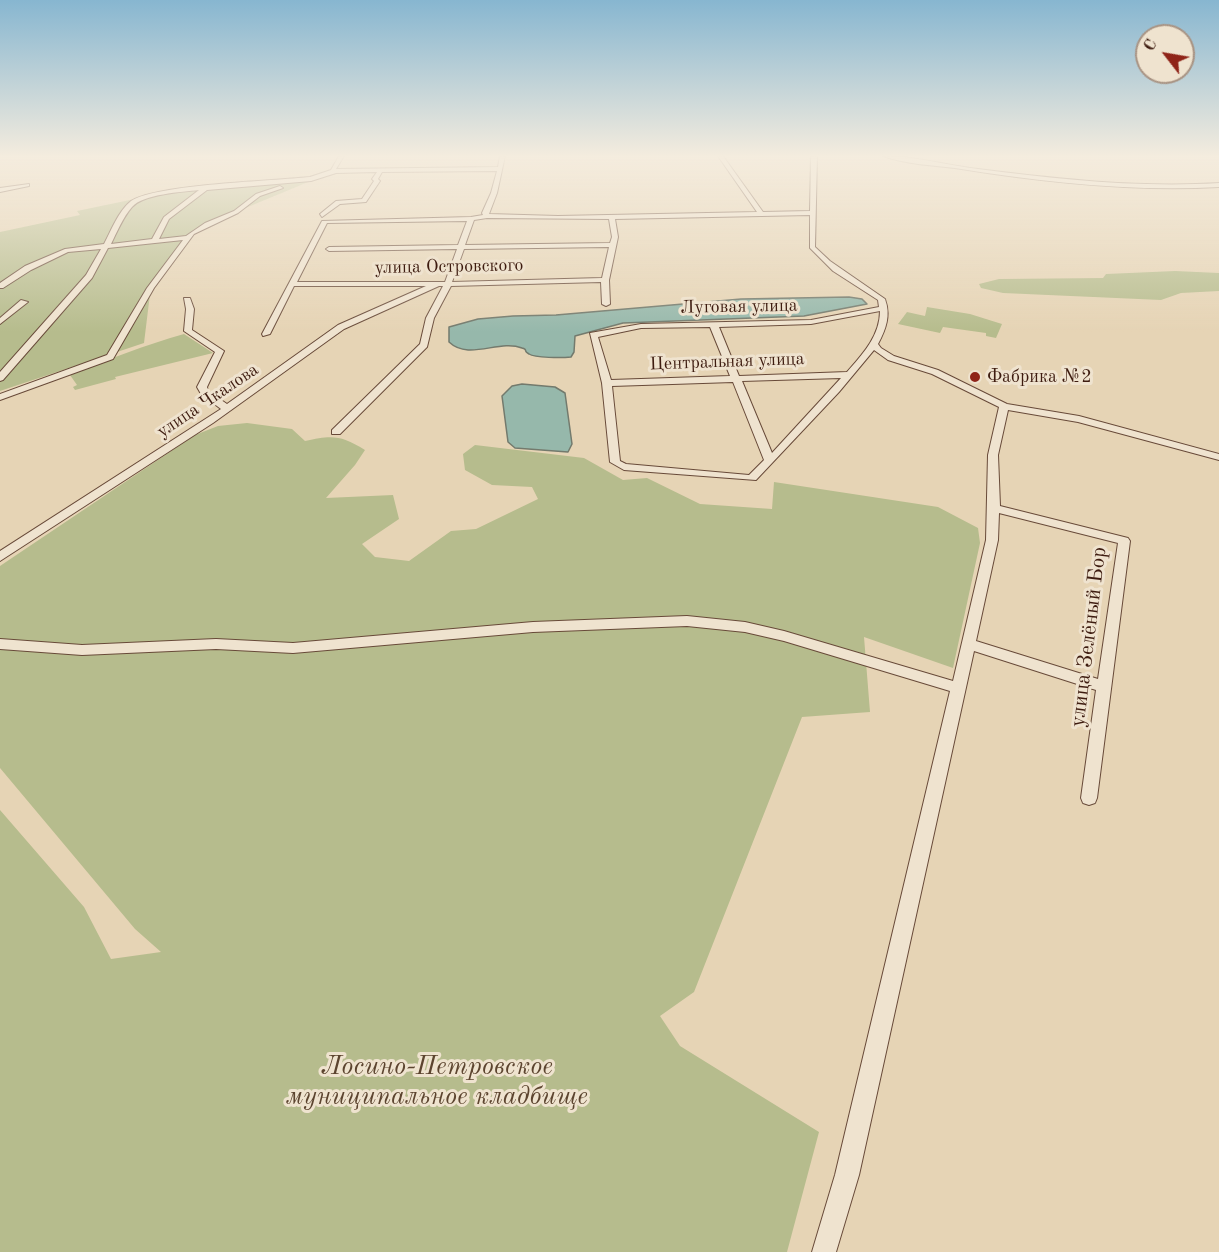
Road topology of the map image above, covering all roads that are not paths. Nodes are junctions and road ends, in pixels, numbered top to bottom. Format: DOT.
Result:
graph roads {
  1 [pos="124,214"];
  2 [pos="171,214"];
  3 [pos="229,214"];
  4 [pos="327,214"];
  5 [pos="741,214"];
  6 [pos="813,214"];
  7 [pos="487,216"];
  8 [pos="612,217"];
  9 [pos="323,219"];
  10 [pos="471,219"];
  11 [pos="187,238"];
  12 [pos="155,241"];
  13 [pos="614,245"];
  14 [pos="106,246"];
  15 [pos="462,247"];
  16 [pos="329,249"];
  17 [pos="605,280"];
  18 [pos="444,283"];
  19 [pos="293,284"];
  20 [pos="0,286"];
  21 [pos="186,300"];
  22 [pos="24,302"];
  23 [pos="606,304"];
  24 [pos="884,308"];
  25 [pos="0,322"];
  26 [pos="713,323"];
  27 [pos="266,334"];
  28 [pos="874,344"];
  29 [pos="849,375"];
  30 [pos="0,378"];
  31 [pos="738,379"];
  32 [pos="607,383"];
  33 [pos="0,397"];
  34 [pos="1004,406"];
  35 [pos="227,409"];
  36 [pos="336,432"];
  37 [pos="1219,457"];
  38 [pos="769,459"];
  39 [pos="994,508"];
  40 [pos="0,557"];
  41 [pos="0,644"];
  42 [pos="968,644"];
  43 [pos="1104,687"];
  44 [pos="958,688"];
  45 [pos="1089,798"];
  46 [pos="824,1252"];
  1 -- 14 [label="street"];
  2 -- 12 [label="street"];
  3 -- 11 [label="street"];
  4 -- 9 [label="street"];
  5 -- 8 [label="street"];
  6 -- 24 [label="street"];
  7 -- 8 [label="street"];
  7 -- 10 [label="street"];
  8 -- 13 [label="street"];
  9 -- 10 [label="street"];
  9 -- 19 [label="street"];
  10 -- 15 [label="street"];
  11 -- 12 [label="street"];
  11 -- 33 [label="street"];
  12 -- 14 [label="street"];
  13 -- 15 [label="street"];
  13 -- 17 [label="street"];
  14 -- 20 [label="street"];
  14 -- 30 [label="street"];
  15 -- 16 [label="street"];
  15 -- 18 [label="street"];
  17 -- 18 [label="street, улица Островского"];
  17 -- 23 [label="street"];
  18 -- 19 [label="street, улица Островского"];
  18 -- 35 [label="street, улица Чкалова"];
  18 -- 36 [label="street"];
  19 -- 27 [label="street"];
  21 -- 35 [label="street"];
  22 -- 25 [label="street"];
  24 -- 26 [label="street, Луговая улица"];
  24 -- 28 [label="street"];
  26 -- 31 [label="street"];
  26 -- 32 [label="street, Луговая улица"];
  28 -- 29 [label="street"];
  28 -- 34 [label="street"];
  29 -- 31 [label="street, Центральная улица"];
  29 -- 38 [label="street"];
  31 -- 32 [label="street, Центральная улица"];
  31 -- 38 [label="street"];
  32 -- 38 [label="street"];
  34 -- 37 [label="street"];
  34 -- 39 [label="street"];
  35 -- 40 [label="street, улица Чкалова"];
  39 -- 42 [label="street"];
  39 -- 43 [label="street, улица Зелёный Бор"];
  41 -- 44 [label="street"];
  42 -- 43 [label="street"];
  42 -- 44 [label="street"];
  43 -- 45 [label="street, улица Зелёный Бор"];
  44 -- 46 [label="street"];
}
